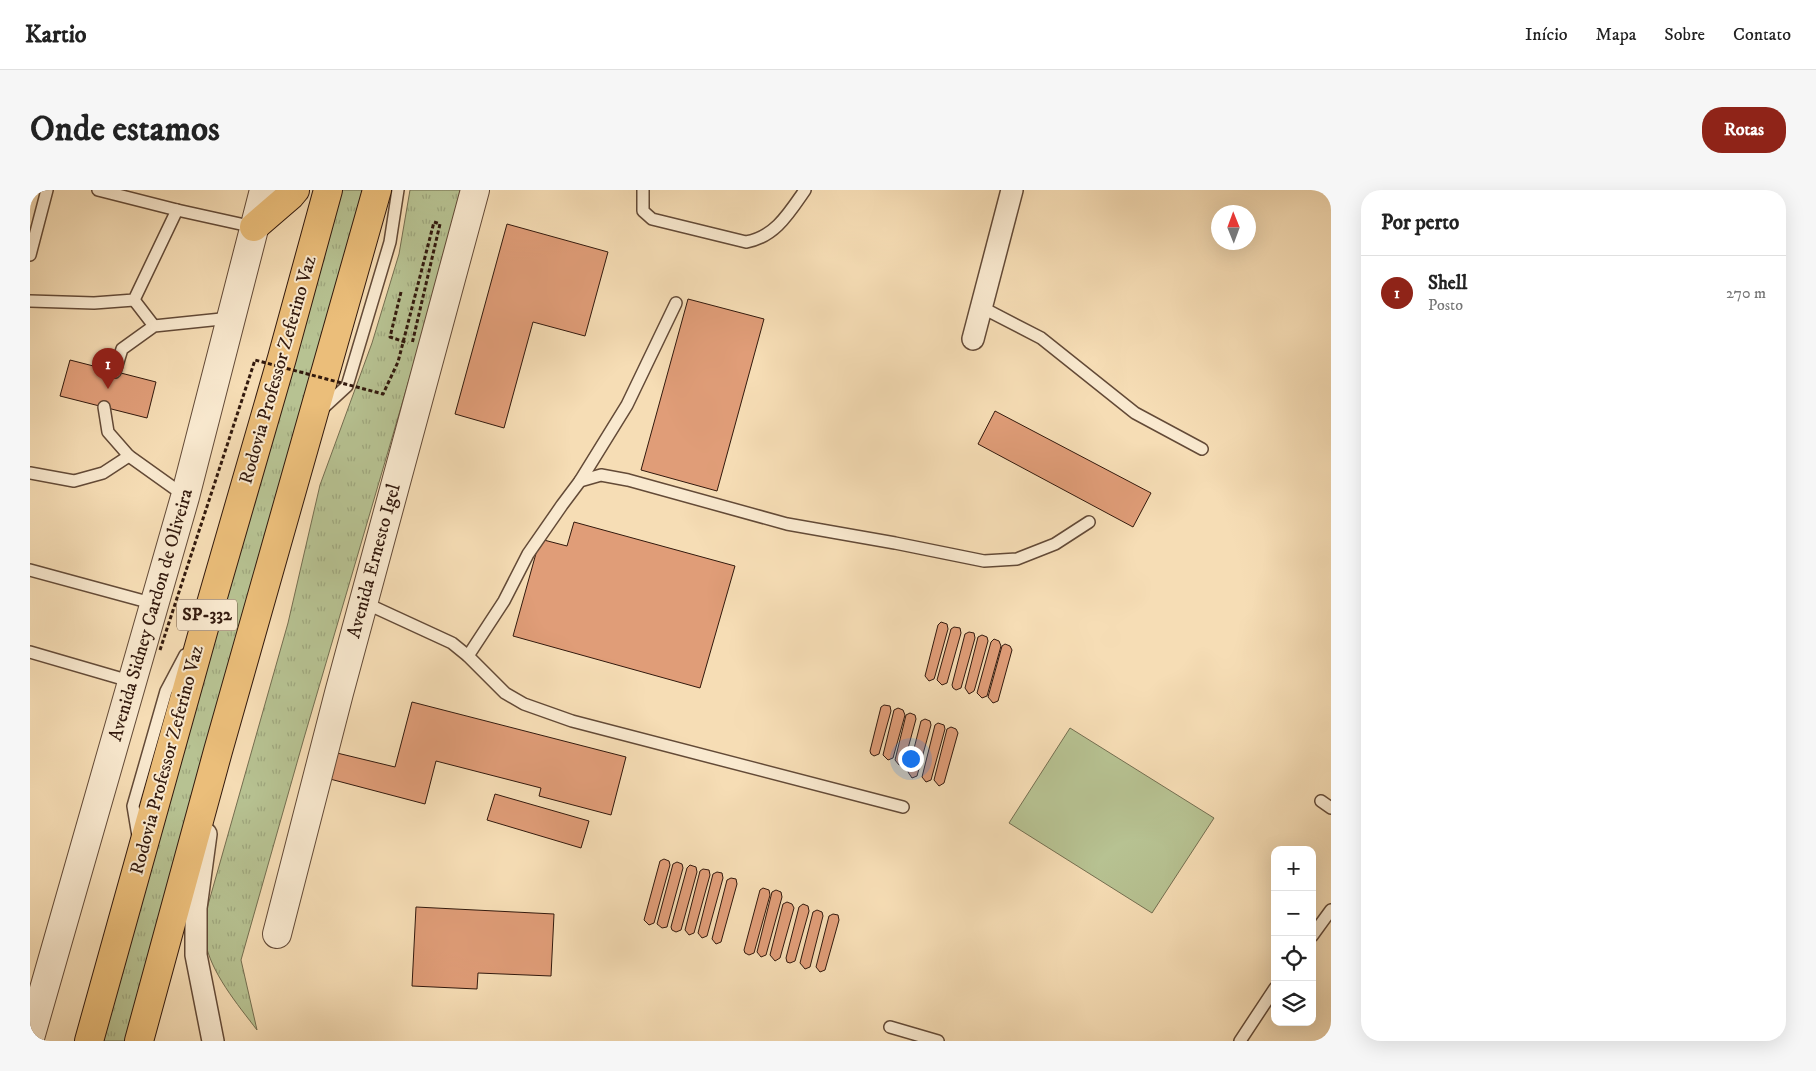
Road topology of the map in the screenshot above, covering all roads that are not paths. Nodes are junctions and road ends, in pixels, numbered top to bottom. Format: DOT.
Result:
graph roads {
  1 [pos="47,190"];
  2 [pos="98,190"];
  3 [pos="264,190"];
  4 [pos="295,190"];
  5 [pos="328,190"];
  6 [pos="377,190"];
  7 [pos="398,190"];
  8 [pos="475,190"];
  9 [pos="643,190"];
  10 [pos="805,190"];
  11 [pos="1012,190"];
  12 [pos="177,210"];
  13 [pos="254,227"];
  14 [pos="30,256"];
  15 [pos="134,300"];
  16 [pos="30,301"];
  17 [pos="676,303"];
  18 [pos="981,307"];
  19 [pos="231,318"];
  20 [pos="154,326"];
  21 [pos="973,339"];
  22 [pos="115,372"];
  23 [pos="104,407"];
  24 [pos="313,418"];
  25 [pos="1202,450"];
  26 [pos="129,456"];
  27 [pos="30,473"];
  28 [pos="580,481"];
  29 [pos="185,497"];
  30 [pos="1089,522"];
  31 [pos="30,570"];
  32 [pos="363,602"];
  33 [pos="154,604"];
  34 [pos="30,652"];
  35 [pos="468,656"];
  36 [pos="133,682"];
  37 [pos="218,751"];
  38 [pos="1321,801"];
  39 [pos="903,807"];
  40 [pos="1331,808"];
  41 [pos="1331,910"];
  42 [pos="1316,931"];
  43 [pos="277,934"];
  44 [pos="1271,994"];
  45 [pos="32,1024"];
  46 [pos="890,1027"];
  47 [pos="89,1041"];
  48 [pos="139,1041"];
  49 [pos="213,1041"];
  50 [pos="938,1041"];
  51 [pos="1240,1041"];
  1 -- 14 [label="lane"];
  2 -- 12 [label="lane"];
  3 -- 13 [label="street, Avenida Sidney Cardon de Oliveira"];
  4 -- 13 [label="highway"];
  5 -- 47 [label="highway, Rodovia Professor Zeferino Vaz / SP-332"];
  6 -- 24 [label="highway, SP-332"];
  7 -- 24 [label="lane"];
  8 -- 32 [label="street, Avenida Ernesto Igel"];
  9 -- 10 [label="lane"];
  11 -- 18 [label="street"];
  12 -- 13 [label="lane"];
  12 -- 15 [label="lane"];
  13 -- 19 [label="street, Avenida Sidney Cardon de Oliveira"];
  15 -- 16 [label="lane"];
  15 -- 20 [label="lane"];
  17 -- 28 [label="lane"];
  18 -- 21 [label="street"];
  18 -- 25 [label="lane"];
  19 -- 20 [label="lane"];
  19 -- 29 [label="street, Avenida Sidney Cardon de Oliveira"];
  20 -- 22 [label="lane"];
  23 -- 26 [label="lane"];
  24 -- 37 [label="highway, SP-332"];
  26 -- 27 [label="lane"];
  26 -- 29 [label="lane"];
  28 -- 30 [label="lane"];
  28 -- 35 [label="lane"];
  29 -- 33 [label="street, Avenida Sidney Cardon de Oliveira"];
  31 -- 33 [label="lane"];
  32 -- 35 [label="lane"];
  32 -- 43 [label="street, Avenida Ernesto Igel"];
  33 -- 36 [label="street, Avenida Sidney Cardon de Oliveira"];
  34 -- 36 [label="lane"];
  35 -- 39 [label="lane"];
  36 -- 45 [label="street, Avenida Sidney Cardon de Oliveira"];
  37 -- 48 [label="highway, SP-332"];
  37 -- 49 [label="street"];
  38 -- 40 [label="lane"];
  41 -- 42 [label="lane"];
  44 -- 51 [label="lane"];
  46 -- 50 [label="lane"];
}
